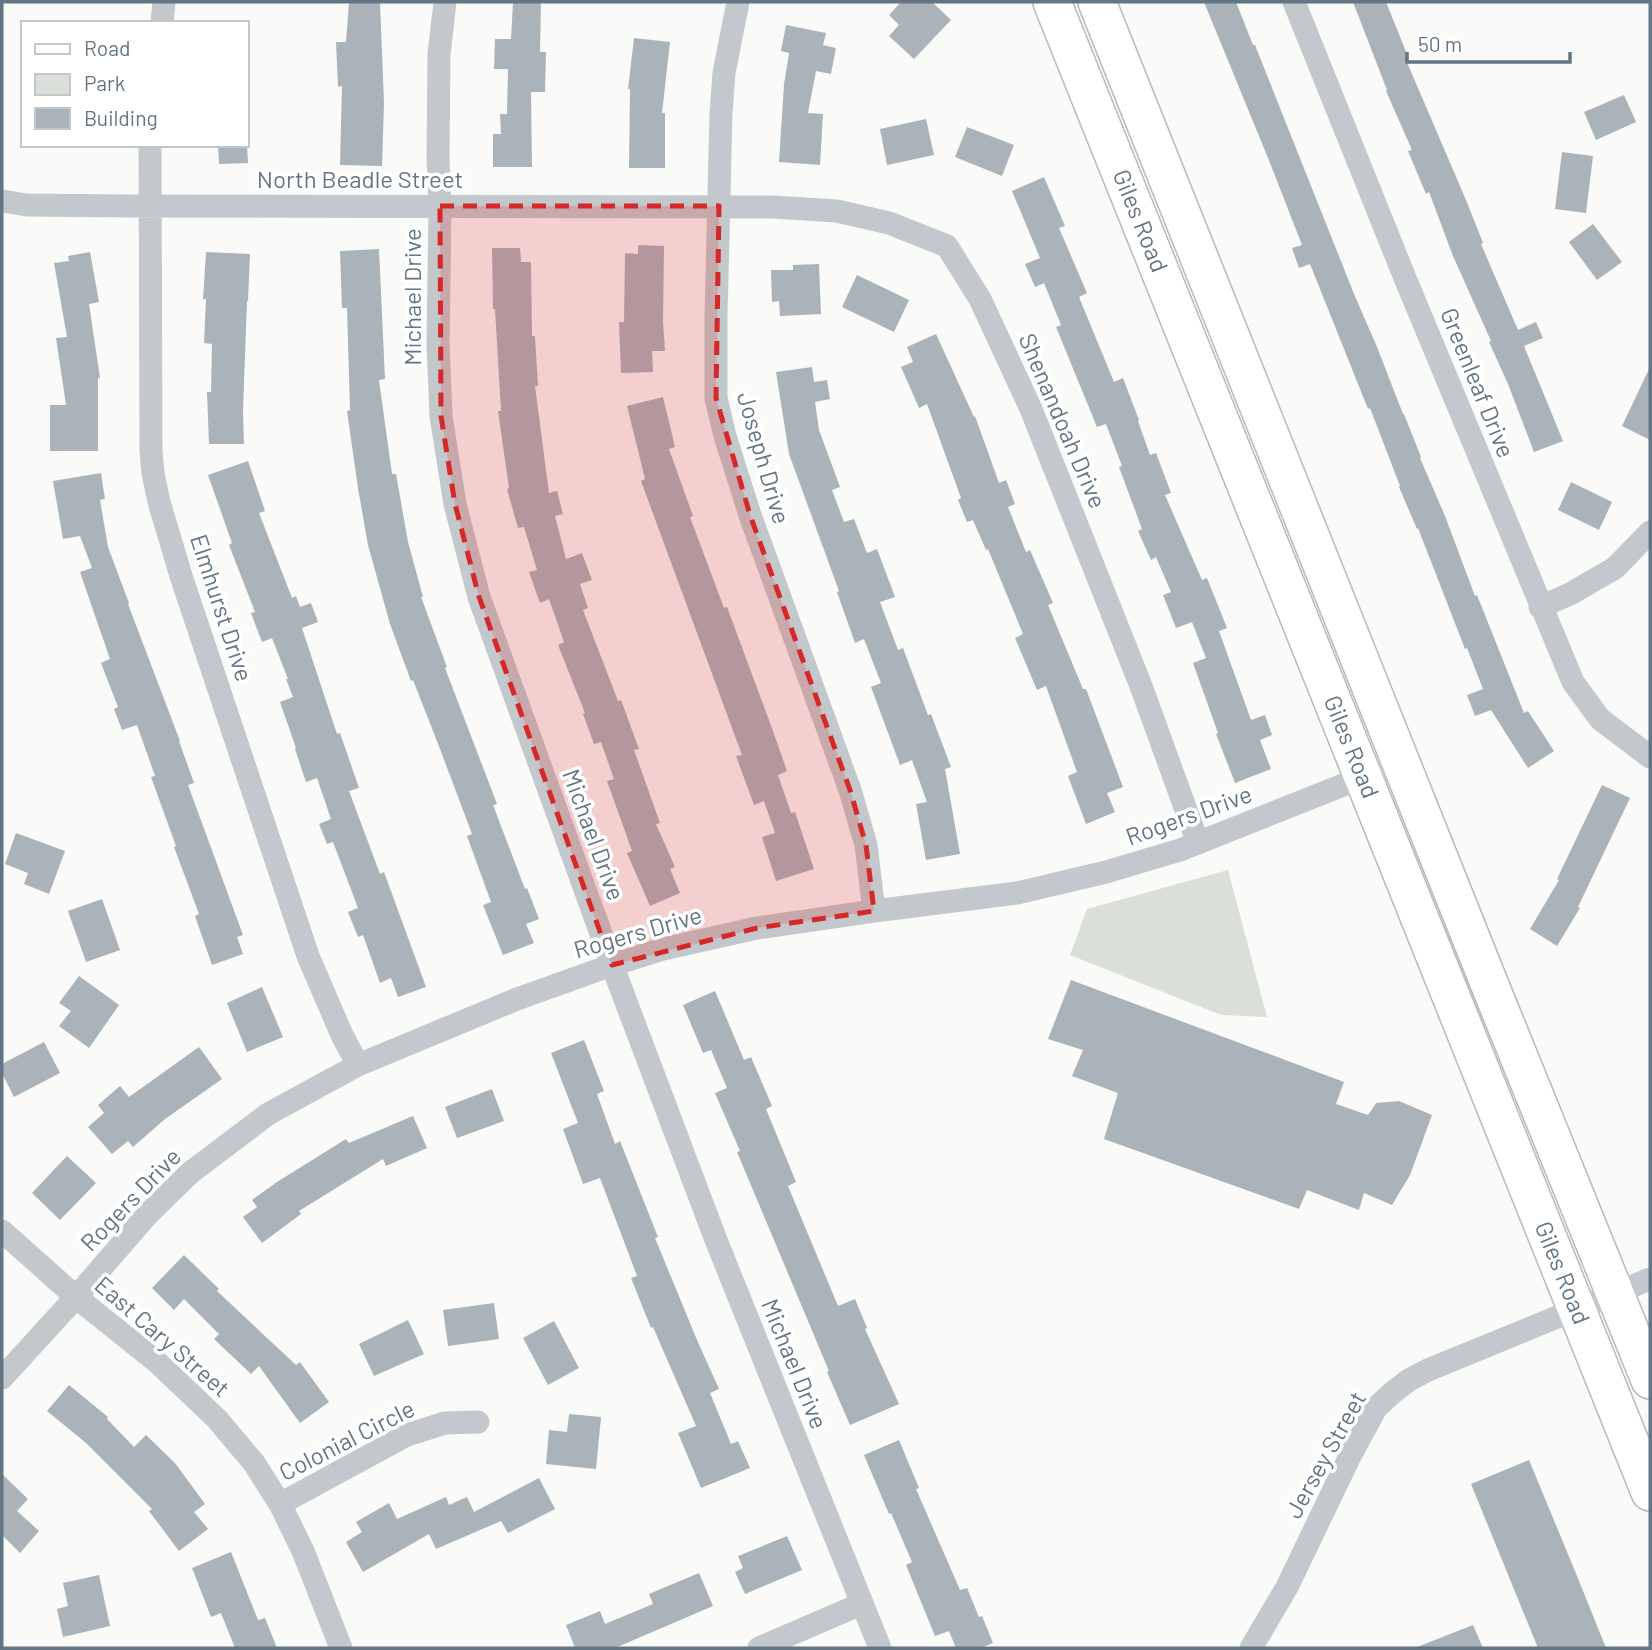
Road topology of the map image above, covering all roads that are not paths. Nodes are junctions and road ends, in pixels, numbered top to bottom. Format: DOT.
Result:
graph roads {
  1 [pos="164,2"];
  2 [pos="445,2"];
  3 [pos="738,2"];
  4 [pos="1052,2"];
  5 [pos="1097,2"];
  6 [pos="1294,2"];
  7 [pos="162,21"];
  8 [pos="150,147"];
  9 [pos="2,201"];
  10 [pos="150,206"];
  11 [pos="440,206"];
  12 [pos="719,206"];
  13 [pos="1650,532"];
  14 [pos="1540,607"];
  15 [pos="1650,757"];
  16 [pos="1401,762"];
  17 [pos="1363,777"];
  18 [pos="1198,843"];
  19 [pos="874,911"];
  20 [pos="612,965"];
  21 [pos="358,1065"];
  22 [pos="2,1231"];
  23 [pos="1650,1279"];
  24 [pos="1615,1294"];
  25 [pos="76,1297"];
  26 [pos="1576,1309"];
  27 [pos="2,1378"];
  28 [pos="1650,1380"];
  29 [pos="478,1422"];
  30 [pos="1650,1492"];
  31 [pos="280,1504"];
  32 [pos="861,1604"];
  33 [pos="341,1648"];
  34 [pos="758,1648"];
  35 [pos="880,1648"];
  36 [pos="1251,1648"];
  1 -- 7 [label="street"];
  2 -- 11 [label="street, Michael Drive"];
  3 -- 12 [label="street, Joseph Drive"];
  4 -- 17 [label="main road, Giles Road"];
  5 -- 16 [label="main road, Giles Road"];
  6 -- 14 [label="street, Greenleaf Drive"];
  8 -- 10 [label="street, Elmhurst Drive"];
  9 -- 10 [label="street, North Beadle Street"];
  10 -- 11 [label="street, North Beadle Street"];
  10 -- 21 [label="street, Elmhurst Drive"];
  11 -- 12 [label="street, North Beadle Street"];
  11 -- 20 [label="street, Michael Drive"];
  12 -- 18 [label="street, Shenandoah Drive"];
  12 -- 19 [label="street, Joseph Drive"];
  13 -- 14 [label="street"];
  14 -- 15 [label="street, Greenleaf Drive"];
  16 -- 17 [label="street, Rogers Drive"];
  16 -- 24 [label="main road, Giles Road"];
  17 -- 18 [label="street, Rogers Drive"];
  17 -- 26 [label="main road, Giles Road"];
  18 -- 19 [label="street, Rogers Drive"];
  19 -- 20 [label="street, Rogers Drive"];
  20 -- 21 [label="street, Rogers Drive"];
  20 -- 32 [label="street, Michael Drive"];
  21 -- 25 [label="street, Rogers Drive"];
  22 -- 25 [label="street, East Cary Street"];
  23 -- 24 [label="street, Jersey Street"];
  24 -- 26 [label="street, Jersey Street"];
  24 -- 28 [label="main road, Giles Road"];
  25 -- 27 [label="street, Rogers Drive"];
  25 -- 31 [label="street, East Cary Street"];
  26 -- 30 [label="main road, Giles Road"];
  26 -- 36 [label="street, Jersey Street"];
  29 -- 31 [label="street, Colonial Circle"];
  31 -- 33 [label="street, East Cary Street"];
  32 -- 34 [label="street"];
  32 -- 35 [label="street, Michael Drive"];
}
